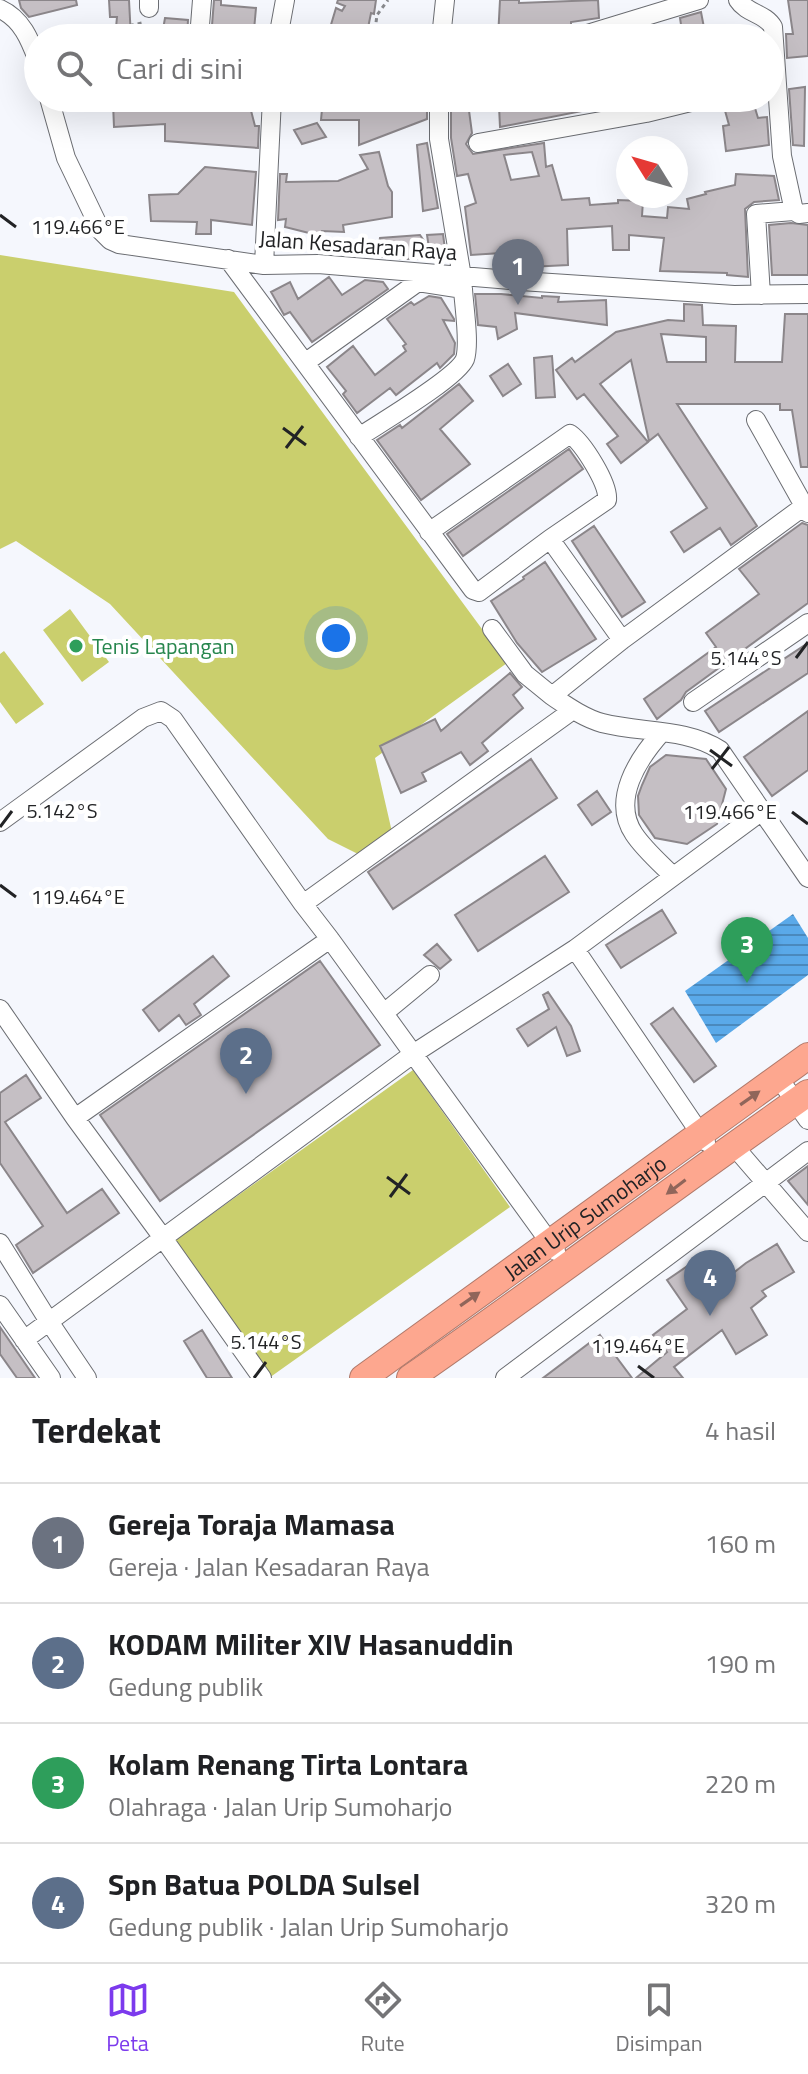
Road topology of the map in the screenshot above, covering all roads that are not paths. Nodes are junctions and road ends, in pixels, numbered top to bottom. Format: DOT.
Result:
graph roads {
  1 [pos="202,0"];
  2 [pos="285,0"];
  3 [pos="445,0"];
  4 [pos="699,0"];
  5 [pos="738,0"];
  6 [pos="4,7"];
  7 [pos="200,24"];
  8 [pos="281,24"];
  9 [pos="442,24"];
  10 [pos="620,24"];
  11 [pos="770,24"];
  12 [pos="24,31"];
  13 [pos="53,112"];
  14 [pos="271,112"];
  15 [pos="439,112"];
  16 [pos="650,112"];
  17 [pos="777,112"];
  18 [pos="478,143"];
  19 [pos="801,212"];
  20 [pos="228,259"];
  21 [pos="264,265"];
  22 [pos="462,277"];
  23 [pos="808,294"];
  24 [pos="761,295"];
  25 [pos="306,362"];
  26 [pos="756,420"];
  27 [pos="359,437"];
  28 [pos="806,510"];
  29 [pos="429,532"];
  30 [pos="550,539"];
  31 [pos="808,623"];
  32 [pos="492,629"];
  33 [pos="622,640"];
  34 [pos="552,696"];
  35 [pos="693,702"];
  36 [pos="573,710"];
  37 [pos="661,733"];
  38 [pos="762,811"];
  39 [pos="0,822"];
  40 [pos="672,875"];
  41 [pos="808,878"];
  42 [pos="303,904"];
  43 [pos="330,939"];
  44 [pos="575,949"];
  45 [pos="430,975"];
  46 [pos="0,1009"];
  47 [pos="384,1013"];
  48 [pos="413,1054"];
  49 [pos="808,1056"];
  50 [pos="778,1077"];
  51 [pos="804,1105"];
  52 [pos="75,1118"];
  53 [pos="700,1132"];
  54 [pos="724,1151"];
  55 [pos="808,1151"];
  56 [pos="766,1182"];
  57 [pos="808,1232"];
  58 [pos="163,1238"];
  59 [pos="549,1242"];
  60 [pos="0,1243"];
  61 [pos="569,1267"];
  62 [pos="0,1305"];
  63 [pos="48,1320"];
  64 [pos="421,1333"];
  65 [pos="24,1340"];
  66 [pos="439,1358"];
  67 [pos="51,1378"];
  68 [pos="87,1378"];
  69 [pos="262,1378"];
  70 [pos="363,1378"];
  71 [pos="410,1378"];
  72 [pos="505,1378"];
  1 -- 7 [label="street"];
  2 -- 8 [label="street"];
  3 -- 9 [label="street"];
  4 -- 10 [label="street"];
  5 -- 11 [label="street"];
  6 -- 12 [label="street"];
  13 -- 20 [label="street, Jalan Kesadaran Raya"];
  14 -- 21 [label="street"];
  15 -- 22 [label="street"];
  16 -- 18 [label="street"];
  17 -- 19 [label="street"];
  19 -- 24 [label="street"];
  20 -- 21 [label="street, Jalan Kesadaran Raya"];
  20 -- 25 [label="street"];
  21 -- 22 [label="street, Jalan Kesadaran Raya"];
  22 -- 24 [label="street, Jalan Kesadaran Raya"];
  23 -- 24 [label="street, Jalan Kesadaran Raya"];
  25 -- 27 [label="street"];
  25 -- 27 [label="street"];
  26 -- 28 [label="street"];
  27 -- 29 [label="street"];
  28 -- 33 [label="street"];
  29 -- 30 [label="street"];
  29 -- 30 [label="street"];
  30 -- 33 [label="street"];
  31 -- 35 [label="street"];
  32 -- 34 [label="street"];
  33 -- 34 [label="street"];
  34 -- 36 [label="street"];
  36 -- 37 [label="street"];
  36 -- 42 [label="street"];
  37 -- 38 [label="street"];
  37 -- 40 [label="street"];
  38 -- 40 [label="street"];
  38 -- 41 [label="street"];
  39 -- 42 [label="street"];
  40 -- 44 [label="street"];
  42 -- 43 [label="street"];
  43 -- 47 [label="street"];
  43 -- 52 [label="street"];
  44 -- 48 [label="street"];
  44 -- 53 [label="street"];
  45 -- 47 [label="street"];
  46 -- 52 [label="street"];
  47 -- 48 [label="street"];
  48 -- 58 [label="street"];
  48 -- 59 [label="street"];
  49 -- 50 [label="highway, Jalan Urip Sumoharjo"];
  50 -- 51 [label="street"];
  53 -- 50 [label="highway, Jalan Urip Sumoharjo, one-way"];
  51 -- 54 [label="highway, Jalan Urip Sumoharjo"];
  52 -- 58 [label="street"];
  53 -- 54 [label="street"];
  53 -- 59 [label="highway, Jalan Urip Sumoharjo"];
  54 -- 56 [label="street"];
  54 -- 61 [label="highway, Jalan Urip Sumoharjo, one-way"];
  55 -- 56 [label="street"];
  56 -- 57 [label="street"];
  56 -- 72 [label="street"];
  58 -- 63 [label="street"];
  58 -- 69 [label="street"];
  59 -- 61 [label="street"];
  64 -- 59 [label="highway, Jalan Urip Sumoharjo, one-way"];
  60 -- 63 [label="street"];
  61 -- 66 [label="highway, Jalan Urip Sumoharjo"];
  62 -- 65 [label="street"];
  63 -- 65 [label="street"];
  63 -- 68 [label="street"];
  64 -- 66 [label="highway"];
  64 -- 70 [label="highway, Jalan Urip Sumoharjo"];
  65 -- 67 [label="street"];
  66 -- 71 [label="highway, Jalan Urip Sumoharjo"];
}
